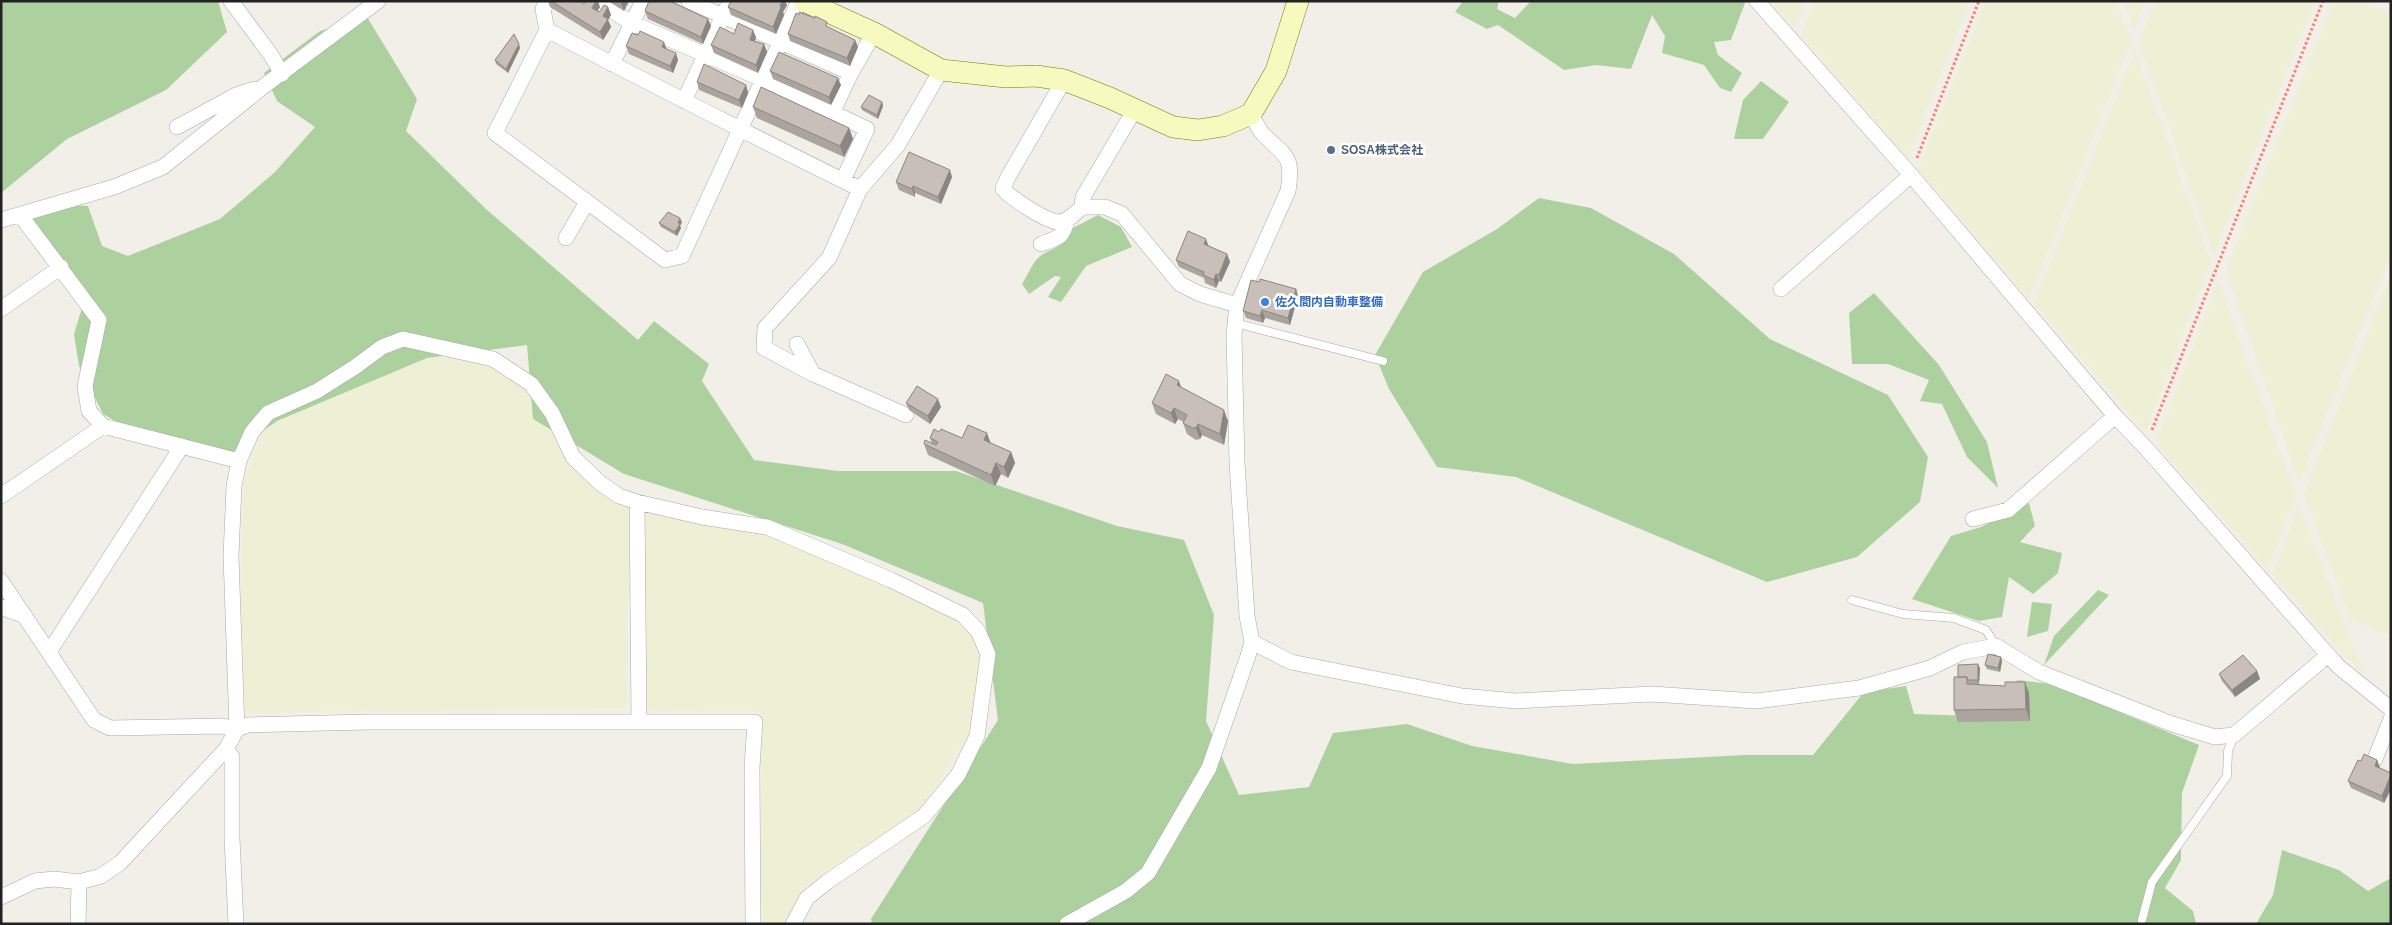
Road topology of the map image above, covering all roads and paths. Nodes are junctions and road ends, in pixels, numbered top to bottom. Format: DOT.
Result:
graph roads {
  1 [pos="231,1"];
  2 [pos="378,1"];
  3 [pos="548,1"];
  4 [pos="596,1"];
  5 [pos="643,1"];
  6 [pos="689,1"];
  7 [pos="730,1"];
  8 [pos="799,1"];
  9 [pos="804,1"];
  10 [pos="1298,1"];
  11 [pos="1757,1"];
  12 [pos="1979,1"];
  13 [pos="2323,1"];
  14 [pos="724,17"];
  15 [pos="632,23"];
  16 [pos="546,30"];
  17 [pos="874,33"];
  18 [pos="780,42"];
  19 [pos="706,55"];
  20 [pos="612,64"];
  21 [pos="941,70"];
  22 [pos="851,73"];
  23 [pos="282,74"];
  24 [pos="762,79"];
  25 [pos="1064,80"];
  26 [pos="264,86"];
  27 [pos="684,100"];
  28 [pos="1135,109"];
  29 [pos="832,112"];
  30 [pos="1251,114"];
  31 [pos="177,127"];
  32 [pos="739,128"];
  33 [pos="1910,175"];
  34 [pos="843,180"];
  35 [pos="860,189"];
  36 [pos="587,202"];
  37 [pos="1082,207"];
  38 [pos="22,216"];
  39 [pos="1,220"];
  40 [pos="1067,220"];
  41 [pos="566,238"];
  42 [pos="1042,244"];
  43 [pos="61,268"];
  44 [pos="1781,288"];
  45 [pos="1237,305"];
  46 [pos="1,308"];
  47 [pos="1235,323"];
  48 [pos="797,344"];
  49 [pos="1383,361"];
  50 [pos="813,374"];
  51 [pos="906,414"];
  52 [pos="2115,416"];
  53 [pos="102,426"];
  54 [pos="182,446"];
  55 [pos="2145,447"];
  56 [pos="239,461"];
  57 [pos="1,496"];
  58 [pos="637,502"];
  59 [pos="1973,519"];
  60 [pos="1,581"];
  61 [pos="1852,600"];
  62 [pos="1,606"];
  63 [pos="25,616"];
  64 [pos="1252,642"];
  65 [pos="1996,646"];
  66 [pos="49,652"];
  67 [pos="2328,655"];
  68 [pos="2391,709"];
  69 [pos="2391,719"];
  70 [pos="639,721"];
  71 [pos="237,729"];
  72 [pos="2234,735"];
  73 [pos="226,749"];
  74 [pos="2376,759"];
  75 [pos="79,882"];
  76 [pos="1,897"];
  77 [pos="2142,920"];
  78 [pos="78,924"];
  79 [pos="236,924"];
  80 [pos="753,924"];
  81 [pos="793,924"];
  82 [pos="1067,924"];
  1 -- 23 [label="street"];
  2 -- 23 [label="street"];
  3 -- 16 [label="street"];
  4 -- 15 [label="street"];
  5 -- 15 [label="street"];
  6 -- 14 [label="street"];
  7 -- 14 [label="street"];
  8 -- 18 [label="street"];
  9 -- 17 [label="street"];
  10 -- 30 [label="street"];
  11 -- 33 [label="street"];
  12 -- 33 [label="path"];
  13 -- 55 [label="path"];
  14 -- 18 [label="street"];
  14 -- 19 [label="street"];
  15 -- 19 [label="street"];
  15 -- 20 [label="street"];
  16 -- 20 [label="street"];
  16 -- 36 [label="street"];
  17 -- 21 [label="street"];
  17 -- 22 [label="street"];
  18 -- 22 [label="street"];
  18 -- 24 [label="street"];
  19 -- 24 [label="street"];
  19 -- 27 [label="street"];
  20 -- 27 [label="street"];
  21 -- 25 [label="street"];
  21 -- 35 [label="street"];
  22 -- 29 [label="street"];
  23 -- 26 [label="street"];
  24 -- 29 [label="street"];
  24 -- 32 [label="street"];
  25 -- 28 [label="street"];
  25 -- 40 [label="street"];
  26 -- 31 [label="street"];
  26 -- 38 [label="street"];
  27 -- 32 [label="street"];
  28 -- 30 [label="street"];
  28 -- 37 [label="street"];
  29 -- 34 [label="street"];
  30 -- 45 [label="street"];
  32 -- 34 [label="street"];
  32 -- 36 [label="street"];
  33 -- 44 [label="street"];
  33 -- 52 [label="street"];
  34 -- 35 [label="street"];
  35 -- 50 [label="street"];
  36 -- 41 [label="street"];
  37 -- 40 [label="street"];
  37 -- 45 [label="street"];
  38 -- 39 [label="street"];
  38 -- 43 [label="street"];
  40 -- 42 [label="street"];
  43 -- 46 [label="street"];
  43 -- 53 [label="street"];
  45 -- 47 [label="street"];
  47 -- 49 [label="lane"];
  47 -- 64 [label="street"];
  48 -- 50 [label="street"];
  50 -- 51 [label="street"];
  52 -- 55 [label="street"];
  52 -- 59 [label="street"];
  53 -- 54 [label="street"];
  53 -- 57 [label="street"];
  54 -- 56 [label="street"];
  54 -- 66 [label="street"];
  55 -- 67 [label="street"];
  56 -- 58 [label="street"];
  56 -- 71 [label="street"];
  58 -- 70 [label="street"];
  58 -- 81 [label="street"];
  60 -- 63 [label="street"];
  61 -- 65 [label="lane"];
  62 -- 63 [label="street"];
  63 -- 66 [label="street"];
  64 -- 65 [label="street"];
  64 -- 82 [label="street"];
  65 -- 72 [label="street"];
  66 -- 71 [label="street"];
  67 -- 68 [label="street"];
  67 -- 72 [label="street"];
  69 -- 74 [label="street"];
  70 -- 71 [label="street"];
  70 -- 80 [label="street"];
  71 -- 73 [label="street"];
  72 -- 77 [label="lane"];
  73 -- 75 [label="street"];
  73 -- 79 [label="street"];
  75 -- 76 [label="street"];
  75 -- 78 [label="street"];
}
